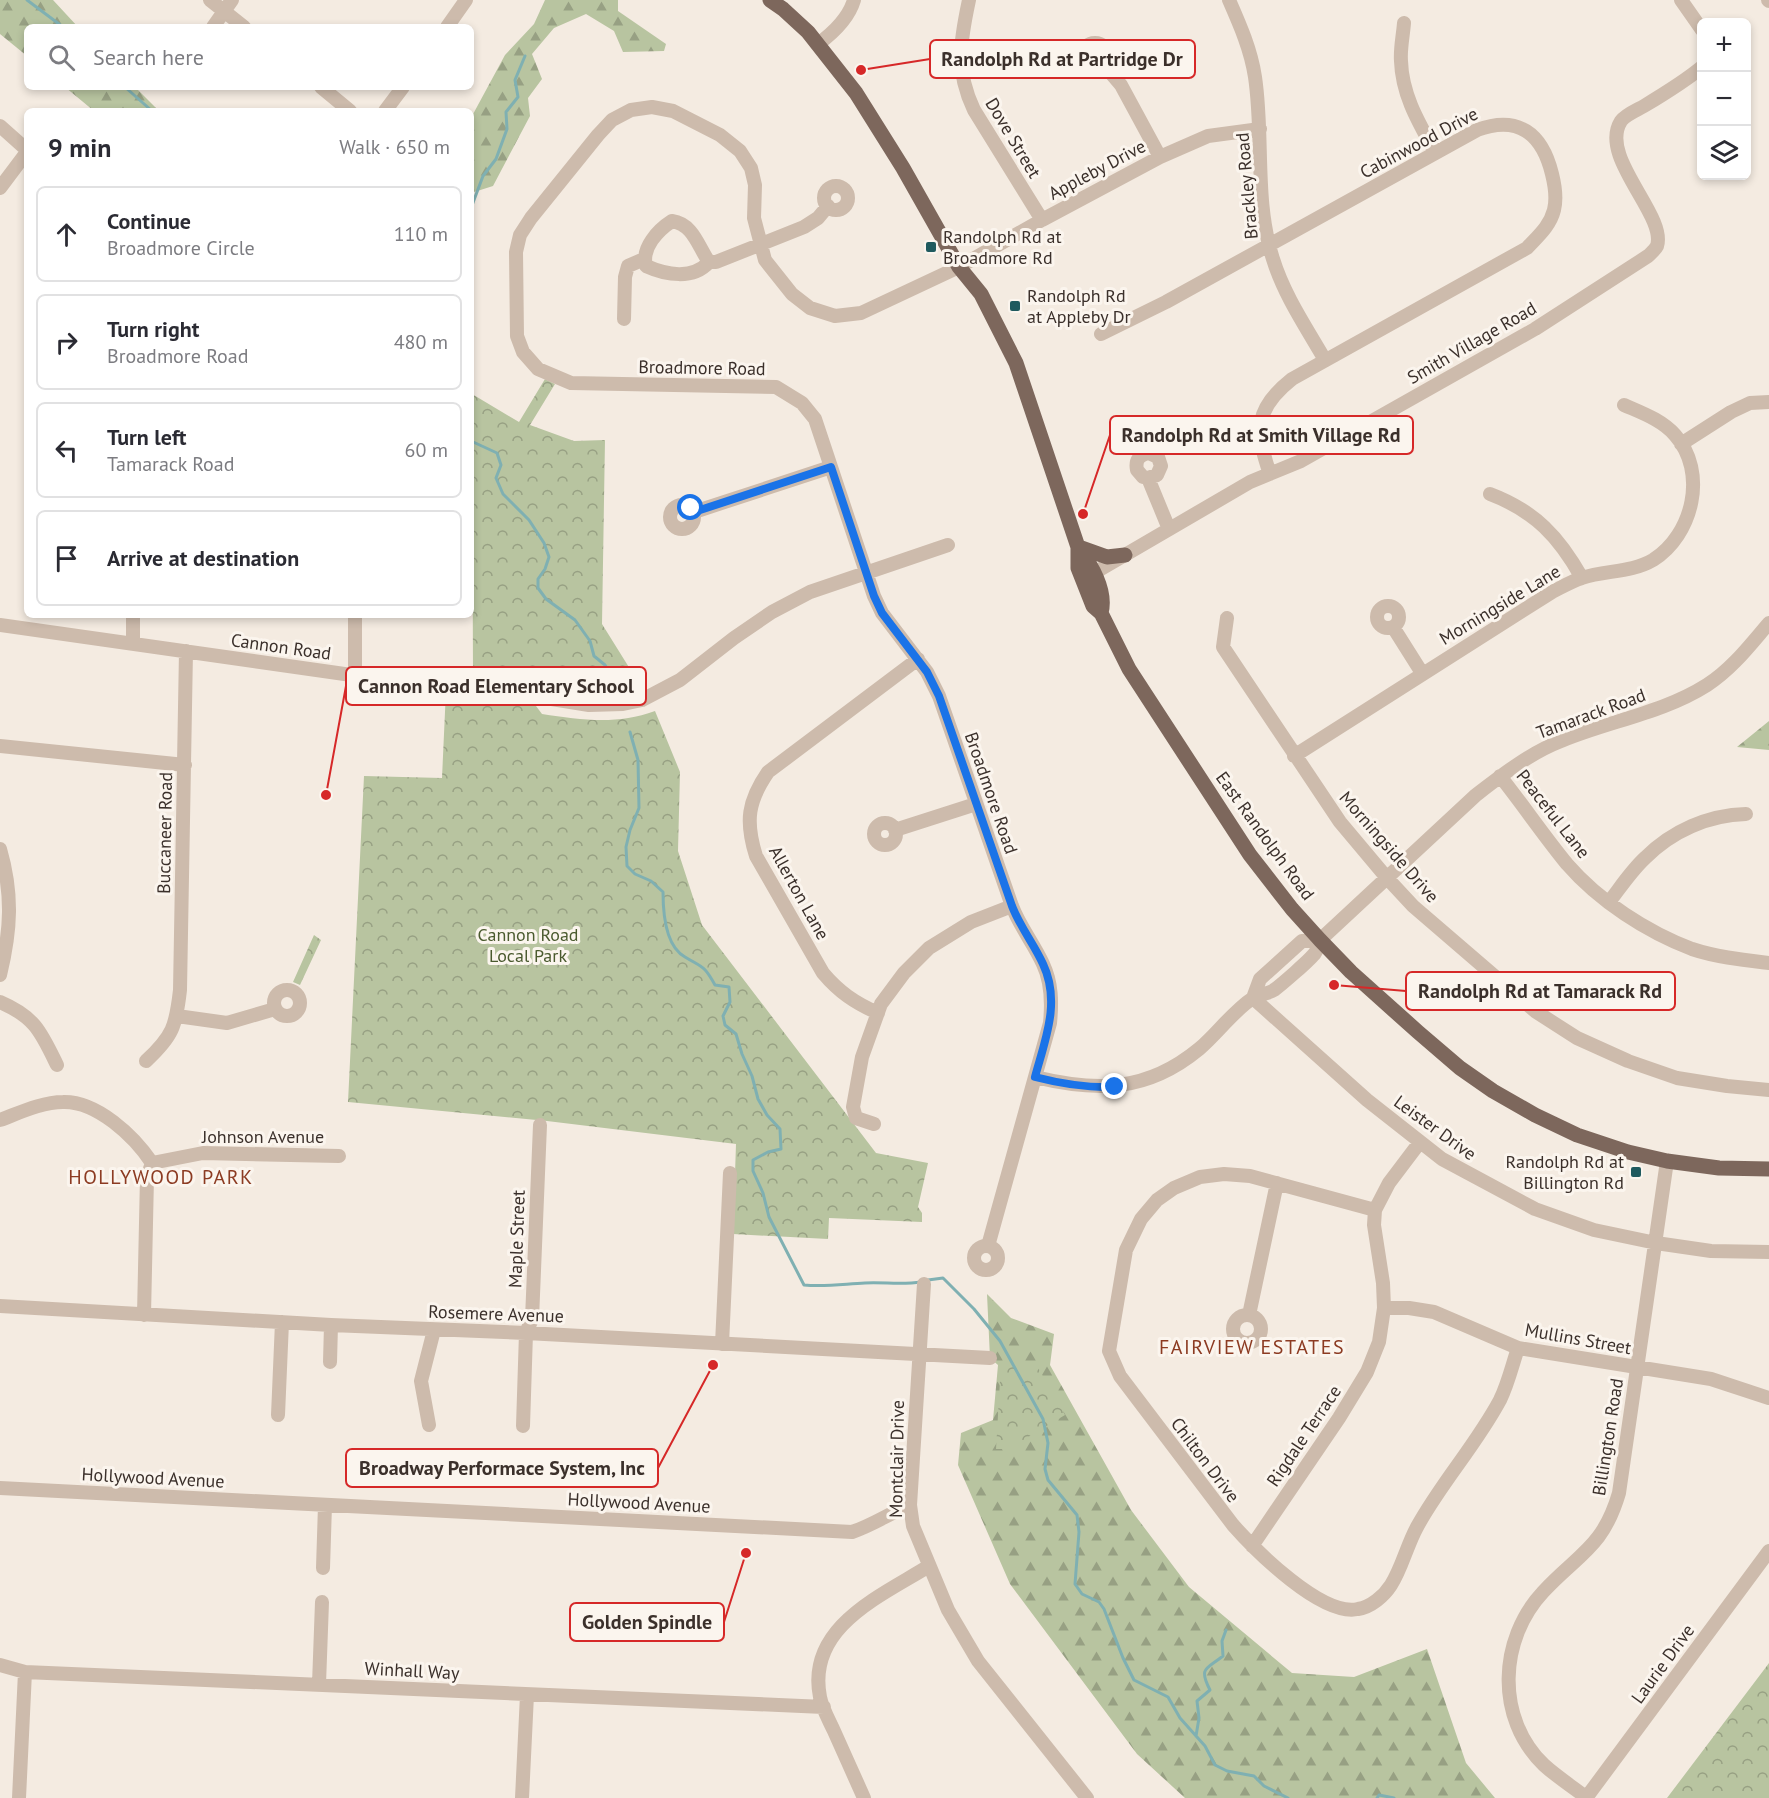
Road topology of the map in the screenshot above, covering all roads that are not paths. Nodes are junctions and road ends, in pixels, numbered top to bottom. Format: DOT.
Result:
graph roads {
  1 [pos="210,0"];
  2 [pos="466,0"];
  3 [pos="770,0"];
  4 [pos="854,0"];
  5 [pos="969,0"];
  6 [pos="1229,0"];
  7 [pos="1681,0"];
  8 [pos="228,6"];
  9 [pos="1404,23"];
  10 [pos="215,24"];
  11 [pos="242,24"];
  12 [pos="449,24"];
  13 [pos="1697,24"];
  14 [pos="818,44"];
  15 [pos="1104,65"];
  16 [pos="1697,70"];
  17 [pos="325,90"];
  18 [pos="401,90"];
  19 [pos="346,108"];
  20 [pos="387,108"];
  21 [pos="0,126"];
  22 [pos="1260,129"];
  23 [pos="24,148"];
  24 [pos="1435,152"];
  25 [pos="24,155"];
  26 [pos="1160,157"];
  27 [pos="0,188"];
  28 [pos="828,206"];
  29 [pos="1042,220"];
  30 [pos="759,245"];
  31 [pos="1270,245"];
  32 [pos="644,259"];
  33 [pos="709,262"];
  34 [pos="959,267"];
  35 [pos="624,319"];
  36 [pos="1101,334"];
  37 [pos="1325,360"];
  38 [pos="1769,402"];
  39 [pos="1624,405"];
  40 [pos="1681,444"];
  41 [pos="831,467"];
  42 [pos="1270,474"];
  43 [pos="1148,478"];
  44 [pos="1491,494"];
  45 [pos="694,512"];
  46 [pos="1169,529"];
  47 [pos="948,544"];
  48 [pos="1078,547"];
  49 [pos="1125,555"];
  50 [pos="867,572"];
  51 [pos="1094,573"];
  52 [pos="1582,578"];
  53 [pos="1101,613"];
  54 [pos="133,618"];
  55 [pos="355,618"];
  56 [pos="1227,618"];
  57 [pos="1769,623"];
  58 [pos="0,626"];
  59 [pos="1394,627"];
  60 [pos="133,643"];
  61 [pos="186,651"];
  62 [pos="918,659"];
  63 [pos="1422,673"];
  64 [pos="355,676"];
  65 [pos="0,746"];
  66 [pos="1294,756"];
  67 [pos="185,765"];
  68 [pos="1500,776"];
  69 [pos="976,804"];
  70 [pos="1746,814"];
  71 [pos="895,830"];
  72 [pos="0,849"];
  73 [pos="1387,878"];
  74 [pos="1609,902"];
  75 [pos="1012,906"];
  76 [pos="1320,940"];
  77 [pos="1769,963"];
  78 [pos="0,975"];
  79 [pos="1253,999"];
  80 [pos="0,1002"];
  81 [pos="276,1009"];
  82 [pos="878,1013"];
  83 [pos="177,1016"];
  84 [pos="146,1061"];
  85 [pos="57,1065"];
  86 [pos="1035,1077"];
  87 [pos="1769,1090"];
  88 [pos="0,1120"];
  89 [pos="874,1124"];
  90 [pos="540,1125"];
  91 [pos="1420,1142"];
  92 [pos="339,1156"];
  93 [pos="1667,1161"];
  94 [pos="152,1163"];
  95 [pos="1769,1169"];
  96 [pos="730,1173"];
  97 [pos="1277,1183"];
  98 [pos="1375,1210"];
  99 [pos="1656,1243"];
  100 [pos="988,1246"];
  101 [pos="1769,1252"];
  102 [pos="924,1284"];
  103 [pos="0,1306"];
  104 [pos="1384,1308"];
  105 [pos="144,1315"];
  106 [pos="1250,1315"];
  107 [pos="282,1323"];
  108 [pos="331,1325"];
  109 [pos="434,1330"];
  110 [pos="526,1333"];
  111 [pos="722,1344"];
  112 [pos="1518,1348"];
  113 [pos="918,1355"];
  114 [pos="990,1358"];
  115 [pos="330,1362"];
  116 [pos="1638,1368"];
  117 [pos="1769,1398"];
  118 [pos="278,1415"];
  119 [pos="429,1425"];
  120 [pos="523,1426"];
  121 [pos="0,1488"];
  122 [pos="325,1505"];
  123 [pos="910,1505"];
  124 [pos="1252,1546"];
  125 [pos="1769,1551"];
  126 [pos="929,1566"];
  127 [pos="323,1568"];
  128 [pos="322,1602"];
  129 [pos="0,1665"];
  130 [pos="25,1672"];
  131 [pos="319,1684"];
  132 [pos="527,1695"];
  133 [pos="824,1707"];
  134 [pos="19,1798"];
  135 [pos="522,1798"];
  136 [pos="864,1798"];
  137 [pos="1087,1798"];
  138 [pos="1587,1798"];
  1 -- 8 [label="street"];
  2 -- 12 [label="street"];
  3 -- 14 [label="main road, East Randolph Road"];
  4 -- 14 [label="street"];
  5 -- 29 [label="street, Dove Street"];
  6 -- 22 [label="street, Brackley Road"];
  7 -- 13 [label="street"];
  8 -- 10 [label="street"];
  8 -- 11 [label="street"];
  9 -- 24 [label="street"];
  14 -- 34 [label="main road, East Randolph Road"];
  15 -- 26 [label="street"];
  16 -- 42 [label="street, Smith Village Road"];
  17 -- 19 [label="street"];
  18 -- 20 [label="street"];
  21 -- 23 [label="street"];
  22 -- 26 [label="street, Appleby Drive"];
  22 -- 31 [label="street, Brackley Road"];
  24 -- 31 [label="street, Cabinwood Drive"];
  24 -- 37 [label="street, Cabinwood Drive"];
  25 -- 27 [label="street"];
  26 -- 29 [label="street, Appleby Drive"];
  28 -- 30 [label="street"];
  29 -- 34 [label="street, Appleby Drive"];
  30 -- 33 [label="street"];
  30 -- 34 [label="street, Broadmore Road"];
  30 -- 41 [label="street, Broadmore Road"];
  31 -- 36 [label="street, Cabinwood Drive"];
  31 -- 37 [label="street, Brackley Road"];
  32 -- 33 [label="street"];
  32 -- 33 [label="street"];
  32 -- 35 [label="street"];
  34 -- 48 [label="main road, East Randolph Road"];
  37 -- 42 [label="street, Cabinwood Drive"];
  38 -- 40 [label="street"];
  39 -- 40 [label="street, Morningside Lane"];
  40 -- 52 [label="street, Morningside Lane"];
  41 -- 45 [label="street"];
  41 -- 50 [label="street, Broadmore Road"];
  42 -- 46 [label="street, Smith Village Road"];
  43 -- 46 [label="street"];
  44 -- 52 [label="street"];
  46 -- 49 [label="street, Smith Village Road"];
  47 -- 50 [label="street, Cannon Road"];
  48 -- 49 [label="main road"];
  48 -- 51 [label="main road, East Randolph Road"];
  48 -- 53 [label="main road, East Randolph Road"];
  49 -- 51 [label="street, Smith Village Road"];
  50 -- 62 [label="street, Broadmore Road"];
  50 -- 64 [label="street, Cannon Road"];
  51 -- 53 [label="main road, East Randolph Road"];
  52 -- 63 [label="street, Morningside Lane"];
  53 -- 76 [label="main road, East Randolph Road"];
  54 -- 60 [label="street"];
  55 -- 64 [label="street"];
  56 -- 66 [label="street, Morningside Drive"];
  57 -- 68 [label="street, Tamarack Road"];
  58 -- 60 [label="street, Cannon Road"];
  59 -- 63 [label="street"];
  60 -- 61 [label="street, Cannon Road"];
  61 -- 64 [label="street, Cannon Road"];
  61 -- 67 [label="street, Buccaneer Road"];
  62 -- 69 [label="street, Broadmore Road"];
  62 -- 82 [label="street, Allerton Lane"];
  63 -- 66 [label="street, Morningside Lane"];
  65 -- 67 [label="street"];
  66 -- 73 [label="street, Morningside Drive"];
  67 -- 83 [label="street, Buccaneer Road"];
  68 -- 73 [label="street, Tamarack Road"];
  68 -- 74 [label="street, Peaceful Lane"];
  69 -- 71 [label="street"];
  69 -- 75 [label="street, Broadmore Road"];
  70 -- 74 [label="street"];
  72 -- 78 [label="street"];
  73 -- 76 [label="street, Tamarack Road"];
  73 -- 87 [label="street, Morningside Drive"];
  74 -- 77 [label="street, Peaceful Lane"];
  75 -- 82 [label="street"];
  75 -- 86 [label="street, Broadmore Road"];
  76 -- 79 [label="street, Tamarack Road"];
  76 -- 93 [label="main road, East Randolph Road"];
  79 -- 86 [label="street, Tamarack Road"];
  79 -- 91 [label="street, Leister Drive"];
  80 -- 85 [label="street"];
  81 -- 83 [label="street"];
  82 -- 89 [label="street"];
  83 -- 84 [label="street"];
  86 -- 100 [label="street, Broadmore Road"];
  88 -- 94 [label="street"];
  90 -- 110 [label="street, Maple Street"];
  91 -- 98 [label="street, Rigdale Terrace"];
  91 -- 99 [label="street, Leister Drive"];
  92 -- 94 [label="street, Johnson Avenue"];
  93 -- 95 [label="main road, East Randolph Road"];
  93 -- 99 [label="street, Billington Road"];
  94 -- 105 [label="street"];
  96 -- 111 [label="street"];
  97 -- 98 [label="street, Chilton Drive"];
  97 -- 106 [label="street"];
  97 -- 124 [label="street, Chilton Drive"];
  98 -- 104 [label="street, Rigdale Terrace"];
  99 -- 101 [label="street, Leister Drive"];
  99 -- 116 [label="street, Billington Road"];
  102 -- 113 [label="street, Montclair Drive"];
  103 -- 105 [label="street, Rosemere Avenue"];
  104 -- 112 [label="street, Mullins Street"];
  104 -- 124 [label="street, Rigdale Terrace"];
  105 -- 107 [label="street, Rosemere Avenue"];
  107 -- 108 [label="street, Rosemere Avenue"];
  107 -- 118 [label="street"];
  108 -- 109 [label="street, Rosemere Avenue"];
  108 -- 115 [label="street"];
  109 -- 110 [label="street, Rosemere Avenue"];
  109 -- 119 [label="street"];
  110 -- 111 [label="street, Rosemere Avenue"];
  110 -- 120 [label="street, Maple Street"];
  111 -- 113 [label="street, Rosemere Avenue"];
  112 -- 116 [label="street, Mullins Street"];
  112 -- 124 [label="street, Chilton Drive"];
  113 -- 114 [label="street, Rosemere Avenue"];
  113 -- 123 [label="street, Montclair Drive"];
  116 -- 117 [label="street, Mullins Street"];
  116 -- 138 [label="street, Billington Road"];
  121 -- 122 [label="street, Hollywood Avenue"];
  122 -- 123 [label="street, Hollywood Avenue"];
  122 -- 127 [label="street"];
  123 -- 126 [label="street, Montclair Drive"];
  125 -- 138 [label="street, Laurie Drive"];
  126 -- 133 [label="street"];
  126 -- 137 [label="street, Montclair Drive"];
  128 -- 131 [label="street"];
  129 -- 130 [label="street, Winhall Way"];
  130 -- 131 [label="street, Winhall Way"];
  130 -- 134 [label="street"];
  131 -- 132 [label="street, Winhall Way"];
  132 -- 133 [label="street, Winhall Way"];
  132 -- 135 [label="street"];
  133 -- 136 [label="street"];
}
